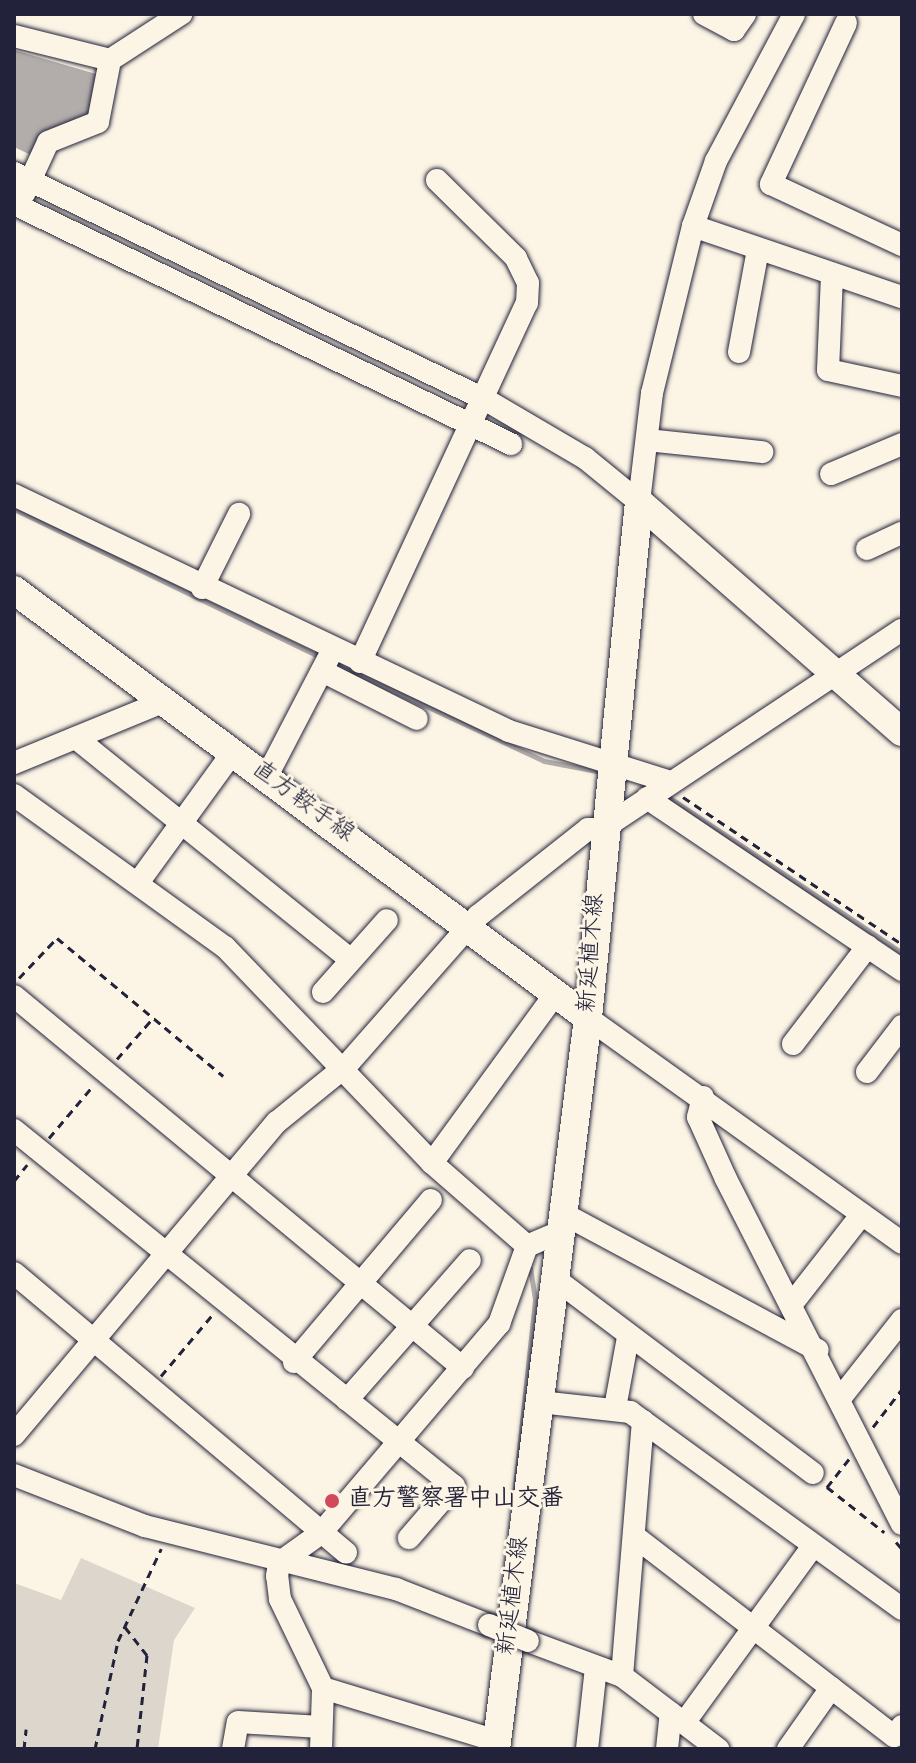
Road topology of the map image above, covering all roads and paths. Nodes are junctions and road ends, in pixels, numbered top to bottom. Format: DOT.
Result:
graph roads {
  1 [pos="181,14"];
  2 [pos="704,14"];
  3 [pos="745,14"];
  4 [pos="794,14"];
  5 [pos="846,23"];
  6 [pos="14,36"];
  7 [pos="110,60"];
  8 [pos="22,177"];
  9 [pos="437,180"];
  10 [pos="15,209"];
  11 [pos="693,226"];
  12 [pos="902,245"];
  13 [pos="758,249"];
  14 [pos="832,275"];
  15 [pos="902,297"];
  16 [pos="739,352"];
  17 [pos="902,386"];
  18 [pos="486,400"];
  19 [pos="474,427"];
  20 [pos="647,440"];
  21 [pos="511,444"];
  22 [pos="902,444"];
  23 [pos="762,452"];
  24 [pos="831,474"];
  25 [pos="14,495"];
  26 [pos="639,502"];
  27 [pos="239,514"];
  28 [pos="902,533"];
  29 [pos="867,549"];
  30 [pos="202,588"];
  31 [pos="14,590"];
  32 [pos="902,630"];
  33 [pos="332,651"];
  34 [pos="360,662"];
  35 [pos="322,671"];
  36 [pos="832,671"];
  37 [pos="163,702"];
  38 [pos="417,719"];
  39 [pos="902,732"];
  40 [pos="76,738"];
  41 [pos="233,752"];
  42 [pos="14,763"];
  43 [pos="608,763"];
  44 [pos="267,776"];
  45 [pos="671,782"];
  46 [pos="14,795"];
  47 [pos="647,798"];
  48 [pos="183,822"];
  49 [pos="602,829"];
  50 [pos="140,880"];
  51 [pos="387,920"];
  52 [pos="468,926"];
  53 [pos="902,944"];
  54 [pos="868,946"];
  55 [pos="351,960"];
  56 [pos="902,970"];
  57 [pos="14,984"];
  58 [pos="323,992"];
  59 [pos="556,993"];
  60 [pos="14,996"];
  61 [pos="153,1018"];
  62 [pos="588,1018"];
  63 [pos="902,1026"];
  64 [pos="793,1044"];
  65 [pos="346,1066"];
  66 [pos="105,1072"];
  67 [pos="867,1072"];
  68 [pos="223,1076"];
  69 [pos="703,1097"];
  70 [pos="14,1130"];
  71 [pos="39,1150"];
  72 [pos="432,1163"];
  73 [pos="231,1177"];
  74 [pos="431,1200"];
  75 [pos="862,1214"];
  76 [pos="561,1222"];
  77 [pos="902,1243"];
  78 [pos="527,1246"];
  79 [pos="165,1257"];
  80 [pos="470,1260"];
  81 [pos="14,1273"];
  82 [pos="554,1278"];
  83 [pos="359,1284"];
  84 [pos="223,1303"];
  85 [pos="791,1305"];
  86 [pos="902,1320"];
  87 [pos="412,1327"];
  88 [pos="628,1337"];
  89 [pos="97,1342"];
  90 [pos="818,1350"];
  91 [pos="294,1362"];
  92 [pos="463,1368"];
  93 [pos="151,1388"];
  94 [pos="902,1389"];
  95 [pos="842,1396"];
  96 [pos="347,1400"];
  97 [pos="540,1402"];
  98 [pos="615,1408"];
  99 [pos="643,1421"];
  100 [pos="14,1435"];
  101 [pos="863,1440"];
  102 [pos="401,1444"];
  103 [pos="813,1473"];
  104 [pos="14,1475"];
  105 [pos="902,1524"];
  106 [pos="167,1532"];
  107 [pos="321,1533"];
  108 [pos="634,1536"];
  109 [pos="409,1538"];
  110 [pos="813,1546"];
  111 [pos="902,1549"];
  112 [pos="346,1553"];
  113 [pos="279,1563"];
  114 [pos="902,1609"];
  115 [pos="125,1627"];
  116 [pos="754,1628"];
  117 [pos="596,1668"];
  118 [pos="622,1676"];
  119 [pos="323,1688"];
  120 [pos="831,1688"];
  121 [pos="678,1718"];
  122 [pos="902,1726"];
  123 [pos="26,1729"];
  124 [pos="321,1738"];
  125 [pos="486,1744"];
  126 [pos="24,1749"];
  127 [pos="95,1749"];
  128 [pos="137,1749"];
  129 [pos="233,1749"];
  130 [pos="587,1749"];
  131 [pos="667,1749"];
  132 [pos="718,1749"];
  133 [pos="788,1749"];
  1 -- 7 [label="street"];
  2 -- 3 [label="street"];
  4 -- 11 [label="street"];
  5 -- 12 [label="street"];
  6 -- 7 [label="street"];
  7 -- 8 [label="street"];
  8 -- 10 [label="street"];
  8 -- 18 [label="street"];
  9 -- 18 [label="street"];
  10 -- 19 [label="street"];
  11 -- 13 [label="street"];
  11 -- 20 [label="street"];
  13 -- 14 [label="street"];
  13 -- 16 [label="street"];
  14 -- 15 [label="street"];
  14 -- 17 [label="street"];
  18 -- 19 [label="street"];
  18 -- 26 [label="street"];
  19 -- 21 [label="street"];
  19 -- 34 [label="street"];
  20 -- 23 [label="street"];
  20 -- 26 [label="street"];
  22 -- 24 [label="street"];
  25 -- 30 [label="street"];
  26 -- 36 [label="main road"];
  26 -- 43 [label="main road, 新延植木線"];
  27 -- 30 [label="street"];
  28 -- 29 [label="street"];
  30 -- 33 [label="street"];
  31 -- 37 [label="main road, 直方鞍手線"];
  32 -- 36 [label="street"];
  33 -- 34 [label="street"];
  33 -- 35 [label="street"];
  34 -- 43 [label="street"];
  35 -- 38 [label="street"];
  35 -- 44 [label="street"];
  36 -- 39 [label="main road"];
  36 -- 45 [label="street"];
  37 -- 40 [label="street"];
  37 -- 41 [label="main road, 直方鞍手線"];
  40 -- 42 [label="street"];
  40 -- 48 [label="street"];
  41 -- 44 [label="main road, 直方鞍手線"];
  41 -- 48 [label="street"];
  43 -- 45 [label="street"];
  43 -- 49 [label="main road, 新延植木線"];
  44 -- 52 [label="main road, 直方鞍手線"];
  45 -- 47 [label="street"];
  45 -- 53 [label="path"];
  46 -- 50 [label="street"];
  47 -- 49 [label="street"];
  47 -- 54 [label="street"];
  48 -- 50 [label="street"];
  48 -- 55 [label="street"];
  49 -- 52 [label="street"];
  49 -- 62 [label="main road, 新延植木線"];
  50 -- 65 [label="street"];
  51 -- 55 [label="street"];
  52 -- 59 [label="main road, 直方鞍手線"];
  52 -- 65 [label="street"];
  54 -- 56 [label="street"];
  54 -- 64 [label="street"];
  55 -- 58 [label="street"];
  57 -- 61 [label="path"];
  59 -- 62 [label="main road, 直方鞍手線"];
  59 -- 72 [label="street"];
  60 -- 66 [label="street"];
  61 -- 66 [label="path"];
  61 -- 68 [label="path"];
  62 -- 69 [label="street"];
  62 -- 76 [label="main road, 新延植木線"];
  63 -- 67 [label="street"];
  65 -- 72 [label="street"];
  65 -- 73 [label="street"];
  66 -- 71 [label="path"];
  66 -- 73 [label="street"];
  69 -- 75 [label="street"];
  69 -- 85 [label="street"];
  70 -- 71 [label="street"];
  71 -- 79 [label="street"];
  72 -- 78 [label="street"];
  73 -- 79 [label="street"];
  73 -- 83 [label="street"];
  74 -- 83 [label="street"];
  75 -- 77 [label="street"];
  75 -- 85 [label="street"];
  76 -- 78 [label="street"];
  76 -- 82 [label="main road, 新延植木線"];
  76 -- 90 [label="street"];
  78 -- 92 [label="street"];
  79 -- 84 [label="street"];
  79 -- 89 [label="street"];
  80 -- 87 [label="street"];
  81 -- 89 [label="street"];
  82 -- 88 [label="street"];
  82 -- 97 [label="main road, 新延植木線"];
  83 -- 87 [label="street"];
  83 -- 91 [label="street"];
  84 -- 91 [label="street"];
  84 -- 93 [label="path"];
  85 -- 90 [label="street"];
  86 -- 95 [label="street"];
  87 -- 92 [label="street"];
  87 -- 96 [label="street"];
  88 -- 98 [label="street"];
  88 -- 103 [label="street"];
  89 -- 93 [label="street"];
  89 -- 100 [label="street"];
  90 -- 95 [label="street"];
  91 -- 96 [label="street"];
  92 -- 102 [label="street"];
  93 -- 107 [label="street"];
  94 -- 101 [label="path"];
  95 -- 101 [label="street"];
  96 -- 102 [label="street"];
  97 -- 98 [label="street"];
  97 -- 125 [label="main road, 新延植木線"];
  98 -- 99 [label="street"];
  99 -- 108 [label="street"];
  99 -- 110 [label="street"];
  101 -- 105 [label="street"];
  101 -- 111 [label="path"];
  102 -- 107 [label="street"];
  102 -- 109 [label="street"];
  104 -- 106 [label="street"];
  106 -- 113 [label="street"];
  106 -- 115 [label="path"];
  107 -- 112 [label="street"];
  107 -- 113 [label="street"];
  108 -- 116 [label="street"];
  108 -- 118 [label="street"];
  110 -- 114 [label="street"];
  110 -- 116 [label="street"];
  113 -- 117 [label="street, bridge"];
  113 -- 119 [label="street"];
  115 -- 127 [label="path"];
  115 -- 128 [label="path"];
  116 -- 120 [label="street"];
  116 -- 121 [label="street"];
  117 -- 118 [label="street"];
  117 -- 130 [label="street"];
  118 -- 121 [label="street"];
  119 -- 124 [label="street"];
  119 -- 125 [label="street"];
  120 -- 122 [label="street"];
  120 -- 133 [label="street"];
  121 -- 131 [label="street"];
  121 -- 132 [label="street"];
  123 -- 126 [label="path"];
  124 -- 129 [label="street"];
}
